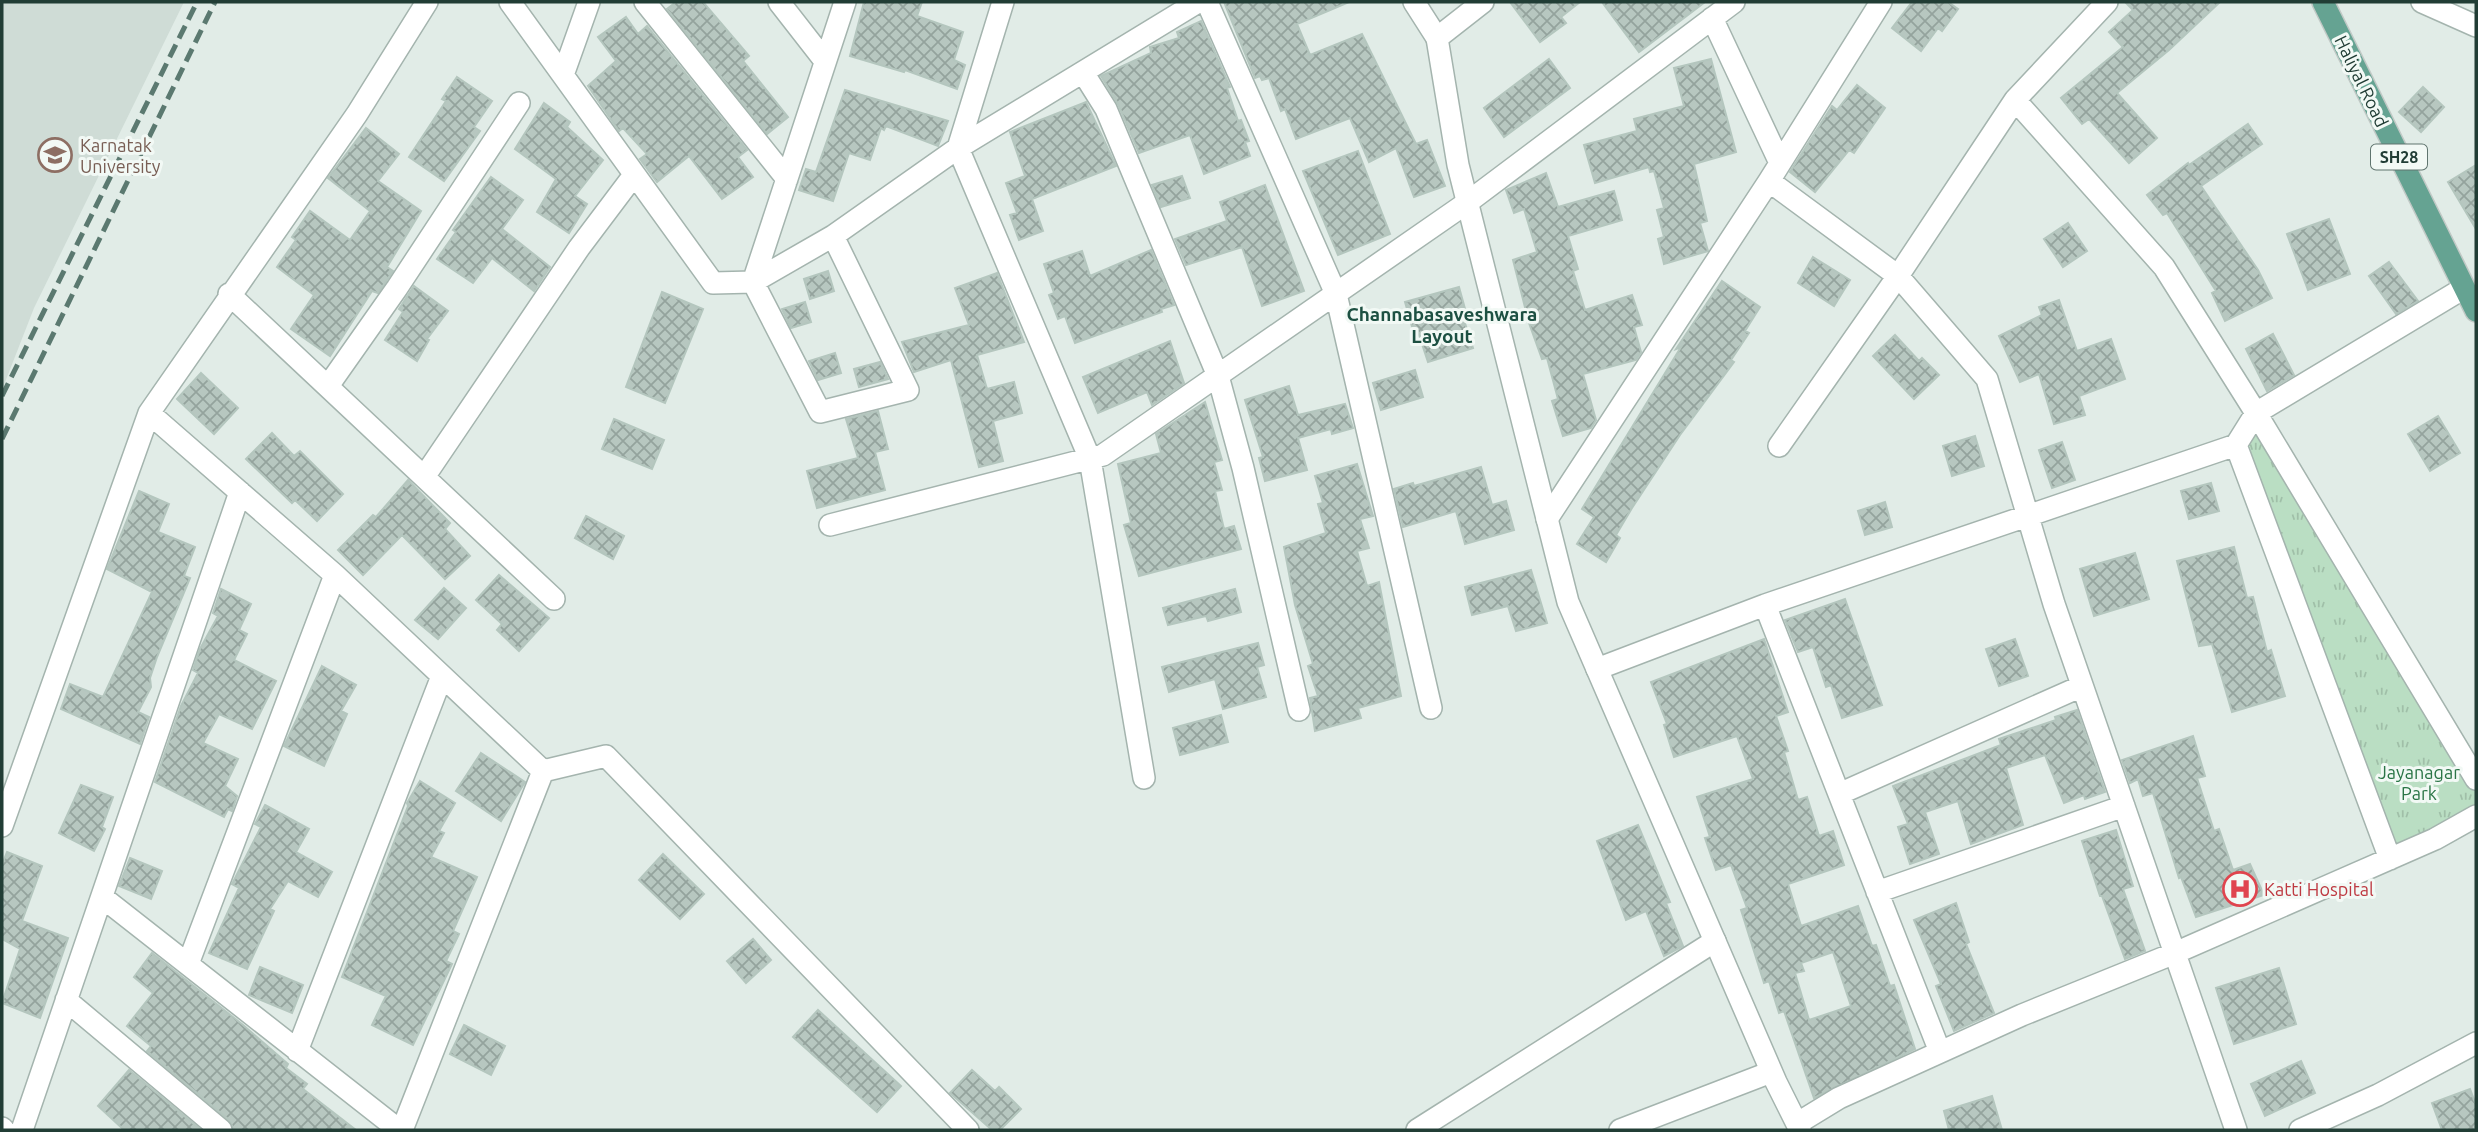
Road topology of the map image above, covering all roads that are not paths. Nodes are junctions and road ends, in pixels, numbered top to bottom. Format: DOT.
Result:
graph roads {
  1 [pos="427,2"];
  2 [pos="510,2"];
  3 [pos="589,2"];
  4 [pos="645,2"];
  5 [pos="779,2"];
  6 [pos="845,2"];
  7 [pos="1003,2"];
  8 [pos="1198,2"];
  9 [pos="1207,2"];
  10 [pos="1414,2"];
  11 [pos="1483,2"];
  12 [pos="1734,2"];
  13 [pos="1881,2"];
  14 [pos="2107,2"];
  15 [pos="2323,2"];
  16 [pos="2422,2"];
  17 [pos="1712,18"];
  18 [pos="2476,26"];
  19 [pos="1437,38"];
  20 [pos="825,61"];
  21 [pos="1084,74"];
  22 [pos="563,75"];
  23 [pos="2015,100"];
  24 [pos="519,103"];
  25 [pos="958,148"];
  26 [pos="1774,172"];
  27 [pos="634,175"];
  28 [pos="787,179"];
  29 [pos="1468,202"];
  30 [pos="833,236"];
  31 [pos="1898,276"];
  32 [pos="753,282"];
  33 [pos="2464,288"];
  34 [pos="229,294"];
  35 [pos="1336,294"];
  36 [pos="2476,311"];
  37 [pos="1218,376"];
  38 [pos="328,386"];
  39 [pos="149,413"];
  40 [pos="2256,413"];
  41 [pos="2236,445"];
  42 [pos="1779,446"];
  43 [pos="1090,459"];
  44 [pos="424,477"];
  45 [pos="240,492"];
  46 [pos="2027,514"];
  47 [pos="1547,519"];
  48 [pos="830,525"];
  49 [pos="335,576"];
  50 [pos="554,599"];
  51 [pos="1765,606"];
  52 [pos="1597,670"];
  53 [pos="442,676"];
  54 [pos="2082,686"];
  55 [pos="1431,708"];
  56 [pos="1299,710"];
  57 [pos="543,771"];
  58 [pos="1144,778"];
  59 [pos="2476,779"];
  60 [pos="1839,794"];
  61 [pos="2124,806"];
  62 [pos="2476,816"];
  63 [pos="2,826"];
  64 [pos="2390,859"];
  65 [pos="1877,892"];
  66 [pos="102,897"];
  67 [pos="1714,941"];
  68 [pos="2175,953"];
  69 [pos="188,964"];
  70 [pos="66,1000"];
  71 [pos="2476,1043"];
  72 [pos="297,1051"];
  73 [pos="1940,1052"];
  74 [pos="1771,1072"];
  75 [pos="1799,1127"];
  76 [pos="22,1130"];
  77 [pos="221,1130"];
  78 [pos="400,1130"];
  79 [pos="968,1130"];
  80 [pos="1417,1130"];
  81 [pos="1619,1130"];
  82 [pos="2236,1130"];
  83 [pos="2300,1130"];
  1 -- 34 [label="street"];
  2 -- 22 [label="street"];
  3 -- 22 [label="street"];
  4 -- 28 [label="street"];
  5 -- 20 [label="street"];
  6 -- 20 [label="street"];
  7 -- 25 [label="street"];
  8 -- 21 [label="street"];
  9 -- 35 [label="street"];
  10 -- 19 [label="street"];
  11 -- 19 [label="street"];
  12 -- 17 [label="street"];
  13 -- 26 [label="street"];
  14 -- 23 [label="street"];
  15 -- 33 [label="main road, Haliyal Road / SH28"];
  16 -- 18 [label="street"];
  17 -- 26 [label="street"];
  17 -- 29 [label="street"];
  19 -- 29 [label="street"];
  20 -- 28 [label="street"];
  21 -- 25 [label="street"];
  21 -- 37 [label="street"];
  22 -- 27 [label="street"];
  23 -- 31 [label="street"];
  23 -- 40 [label="street"];
  24 -- 38 [label="street"];
  25 -- 30 [label="street"];
  25 -- 43 [label="street"];
  26 -- 31 [label="street"];
  26 -- 47 [label="street"];
  27 -- 32 [label="street"];
  27 -- 44 [label="street"];
  28 -- 32 [label="street"];
  29 -- 35 [label="street"];
  29 -- 47 [label="street"];
  30 -- 32 [label="street"];
  30 -- 32 [label="street"];
  31 -- 42 [label="street"];
  31 -- 46 [label="street"];
  33 -- 36 [label="main road, Haliyal Road / SH28"];
  33 -- 40 [label="street"];
  34 -- 38 [label="street"];
  34 -- 39 [label="street"];
  35 -- 37 [label="street"];
  35 -- 55 [label="street"];
  37 -- 43 [label="street"];
  37 -- 56 [label="street"];
  38 -- 44 [label="street"];
  39 -- 45 [label="street"];
  39 -- 63 [label="street"];
  40 -- 41 [label="street"];
  40 -- 59 [label="street"];
  41 -- 46 [label="street"];
  41 -- 64 [label="street"];
  43 -- 48 [label="street"];
  43 -- 58 [label="street"];
  44 -- 50 [label="street"];
  45 -- 49 [label="street"];
  45 -- 66 [label="street"];
  46 -- 51 [label="street"];
  46 -- 54 [label="street"];
  47 -- 52 [label="street"];
  49 -- 53 [label="street"];
  49 -- 69 [label="street"];
  51 -- 52 [label="street"];
  51 -- 60 [label="street"];
  52 -- 67 [label="street"];
  53 -- 57 [label="street"];
  53 -- 72 [label="street"];
  54 -- 60 [label="street"];
  54 -- 61 [label="street"];
  57 -- 78 [label="street"];
  57 -- 79 [label="street"];
  60 -- 65 [label="street"];
  61 -- 65 [label="street"];
  61 -- 68 [label="street"];
  62 -- 64 [label="street"];
  64 -- 68 [label="street"];
  65 -- 73 [label="street"];
  66 -- 69 [label="street"];
  66 -- 70 [label="street"];
  67 -- 74 [label="street"];
  67 -- 80 [label="street"];
  68 -- 73 [label="street"];
  68 -- 82 [label="street"];
  69 -- 72 [label="street"];
  70 -- 76 [label="street"];
  70 -- 77 [label="street"];
  71 -- 83 [label="street"];
  72 -- 78 [label="street"];
  73 -- 75 [label="street"];
  74 -- 75 [label="street"];
  74 -- 81 [label="street"];
}
